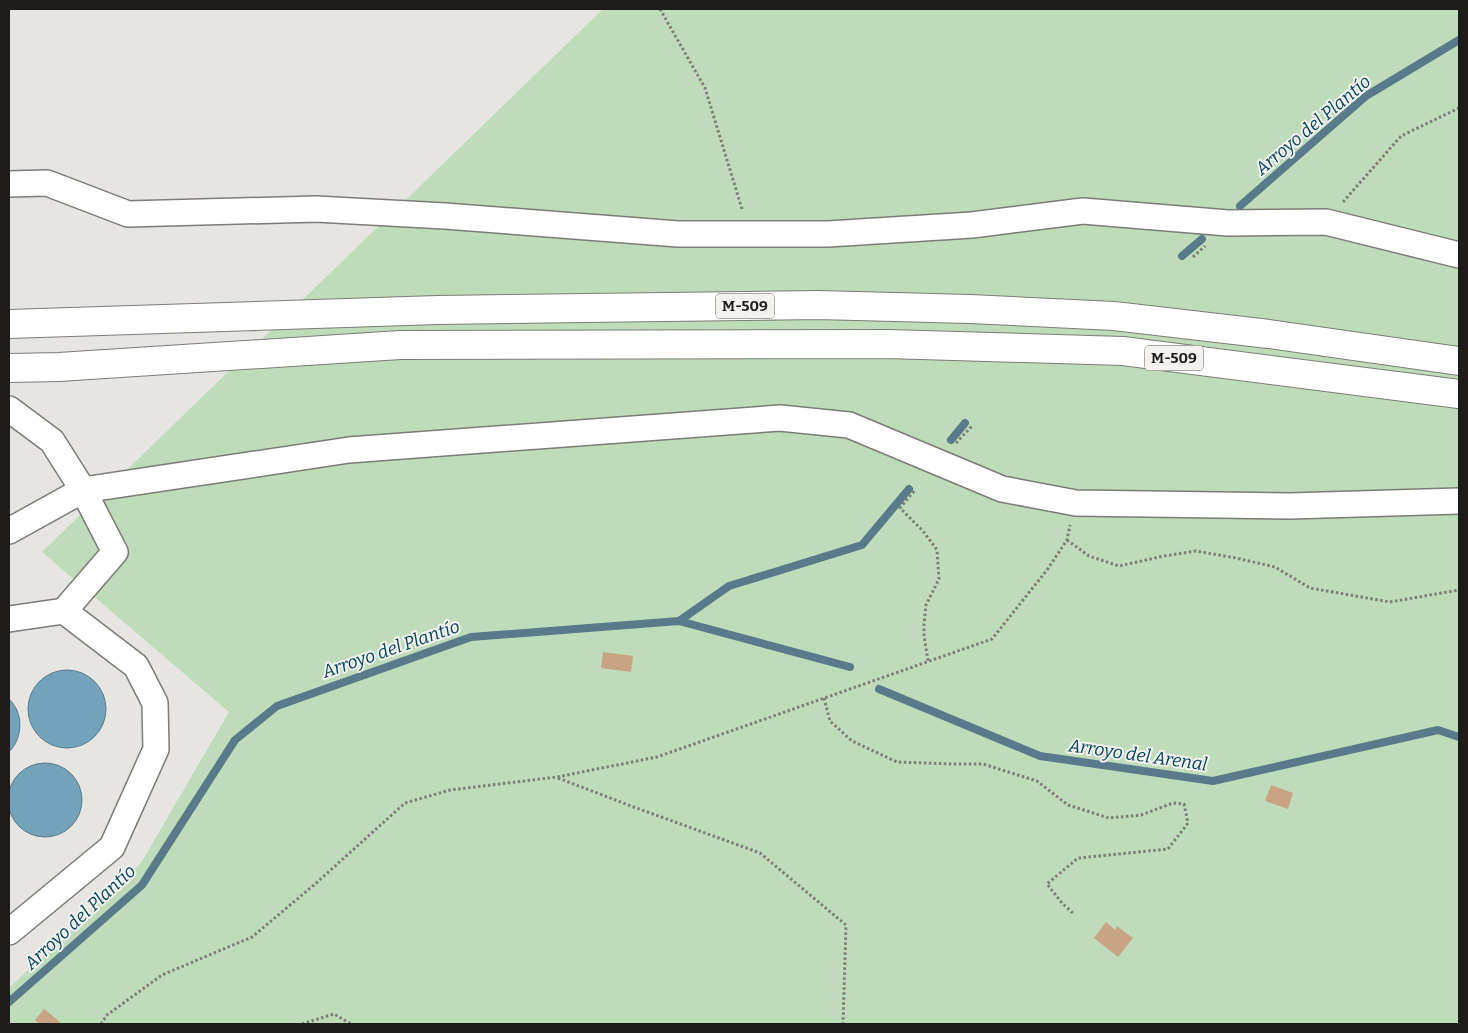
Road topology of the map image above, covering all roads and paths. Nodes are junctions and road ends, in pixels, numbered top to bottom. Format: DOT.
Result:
graph roads {
  1 [pos="660,9"];
  2 [pos="1459,108"];
  3 [pos="9,184"];
  4 [pos="1326,222"];
  5 [pos="750,234"];
  6 [pos="1459,255"];
  7 [pos="18,324"];
  8 [pos="1459,361"];
  9 [pos="9,368"];
  10 [pos="1459,394"];
  11 [pos="9,409"];
  12 [pos="972,426"];
  13 [pos="956,443"];
  14 [pos="83,490"];
  15 [pos="914,491"];
  16 [pos="1459,501"];
  17 [pos="1076,503"];
  18 [pos="10,529"];
  19 [pos="1067,540"];
  20 [pos="1459,590"];
  21 [pos="64,611"];
  22 [pos="9,619"];
  23 [pos="928,661"];
  24 [pos="824,698"];
  25 [pos="557,777"];
  26 [pos="1074,914"];
  27 [pos="9,932"];
  28 [pos="101,1024"];
  29 [pos="302,1024"];
  30 [pos="351,1024"];
  31 [pos="843,1024"];
  1 -- 5 [label="path"];
  2 -- 4 [label="path"];
  3 -- 5 [label="lane"];
  4 -- 5 [label="lane"];
  4 -- 6 [label="lane"];
  7 -- 8 [label="highway, M-509"];
  9 -- 10 [label="highway, M-509"];
  11 -- 14 [label="lane"];
  12 -- 13 [label="path"];
  14 -- 17 [label="lane"];
  14 -- 18 [label="lane"];
  14 -- 21 [label="lane"];
  15 -- 23 [label="path"];
  16 -- 17 [label="lane"];
  17 -- 19 [label="path"];
  19 -- 20 [label="path"];
  19 -- 23 [label="path"];
  21 -- 22 [label="lane"];
  21 -- 27 [label="lane"];
  23 -- 24 [label="path"];
  24 -- 25 [label="path"];
  24 -- 26 [label="path"];
  25 -- 28 [label="path"];
  25 -- 31 [label="path"];
  29 -- 30 [label="path"];
}
